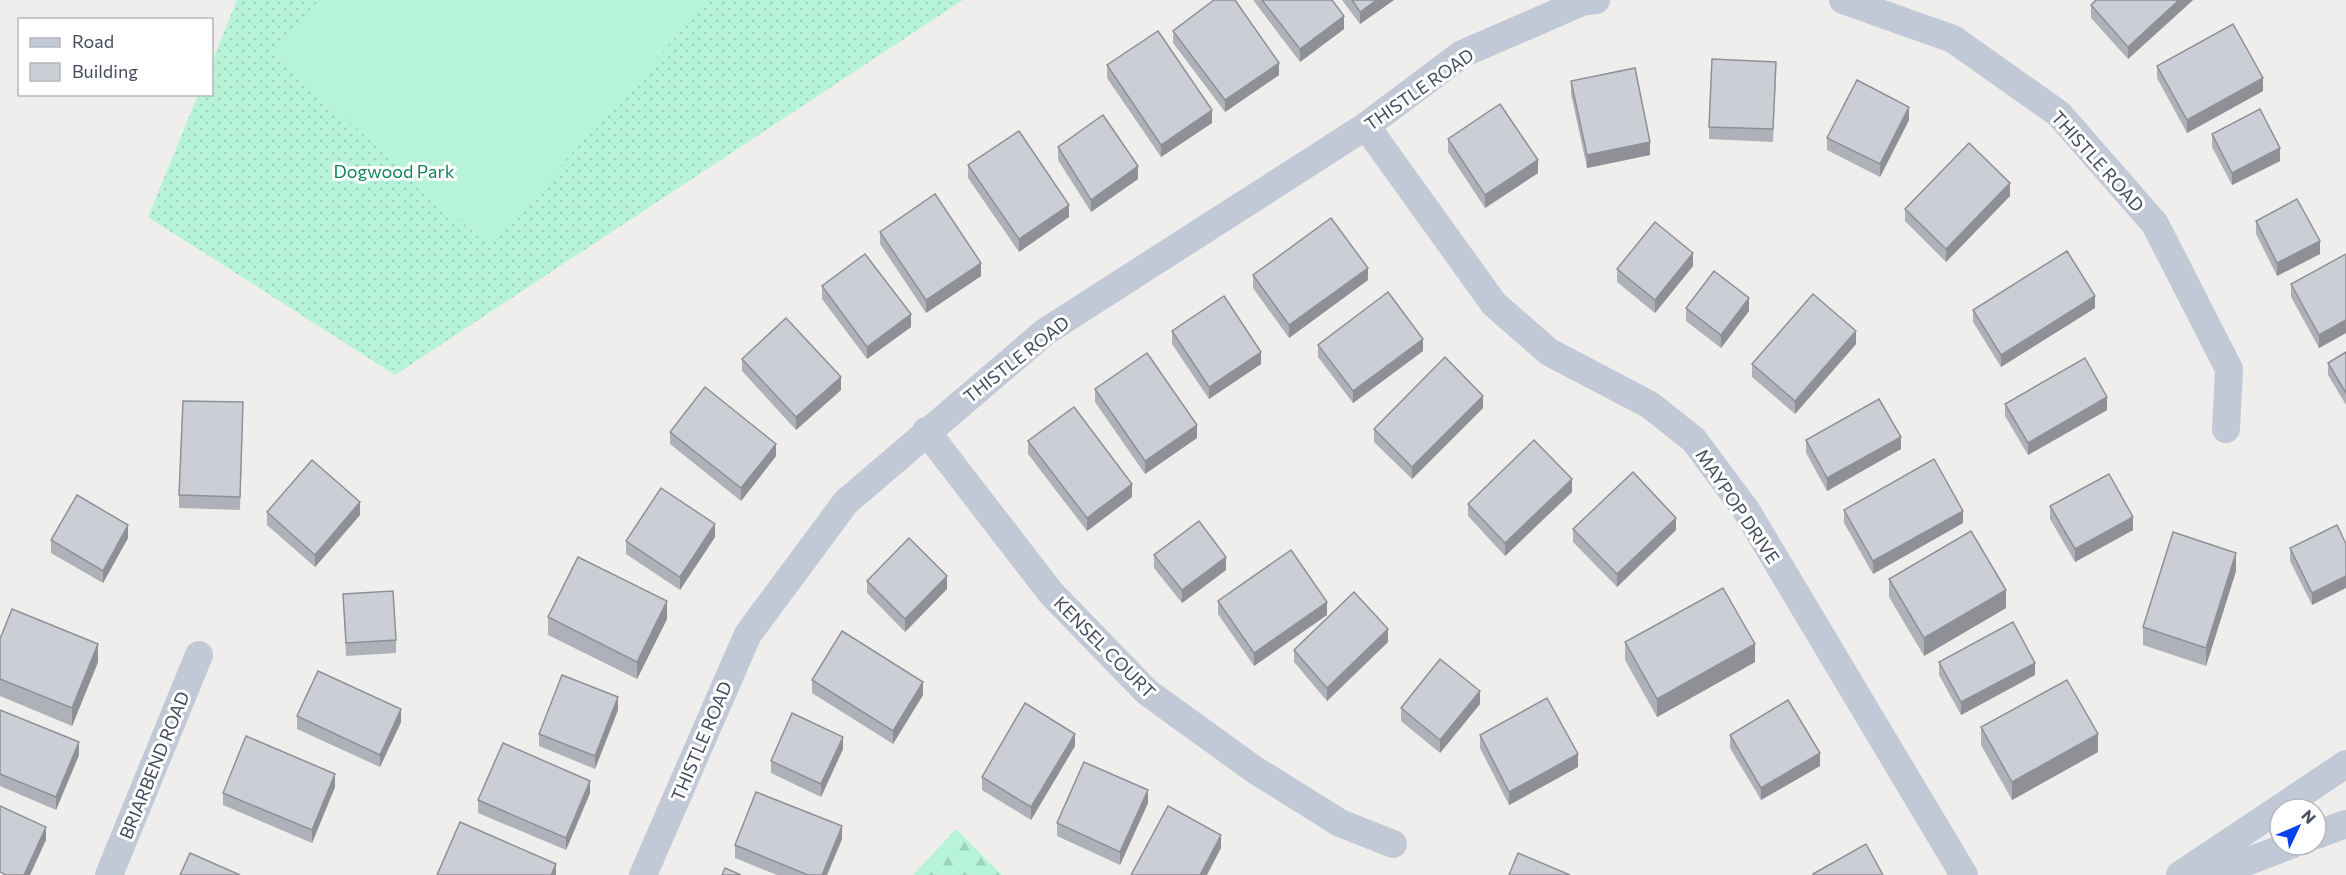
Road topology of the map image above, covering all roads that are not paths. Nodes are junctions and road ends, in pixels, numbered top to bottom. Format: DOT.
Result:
graph roads {
  1 [pos="1596,0"];
  2 [pos="1843,0"];
  3 [pos="1366,126"];
  4 [pos="2226,429"];
  5 [pos="926,431"];
  6 [pos="199,655"];
  7 [pos="2346,764"];
  8 [pos="2346,824"];
  9 [pos="2328,831"];
  10 [pos="1393,844"];
  11 [pos="2268,854"];
  12 [pos="109,875"];
  13 [pos="644,875"];
  14 [pos="1964,875"];
  15 [pos="2180,875"];
  16 [pos="2212,875"];
  1 -- 3 [label="street, THISTLE ROAD"];
  2 -- 4 [label="street, THISTLE ROAD"];
  3 -- 5 [label="street, THISTLE ROAD"];
  3 -- 14 [label="street, MAYPOP DRIVE"];
  5 -- 10 [label="street, KENSEL COURT"];
  5 -- 13 [label="street, THISTLE ROAD"];
  6 -- 12 [label="street, BRIARBEND ROAD"];
  7 -- 15 [label="street"];
  8 -- 9 [label="street"];
  11 -- 16 [label="street"];
}
